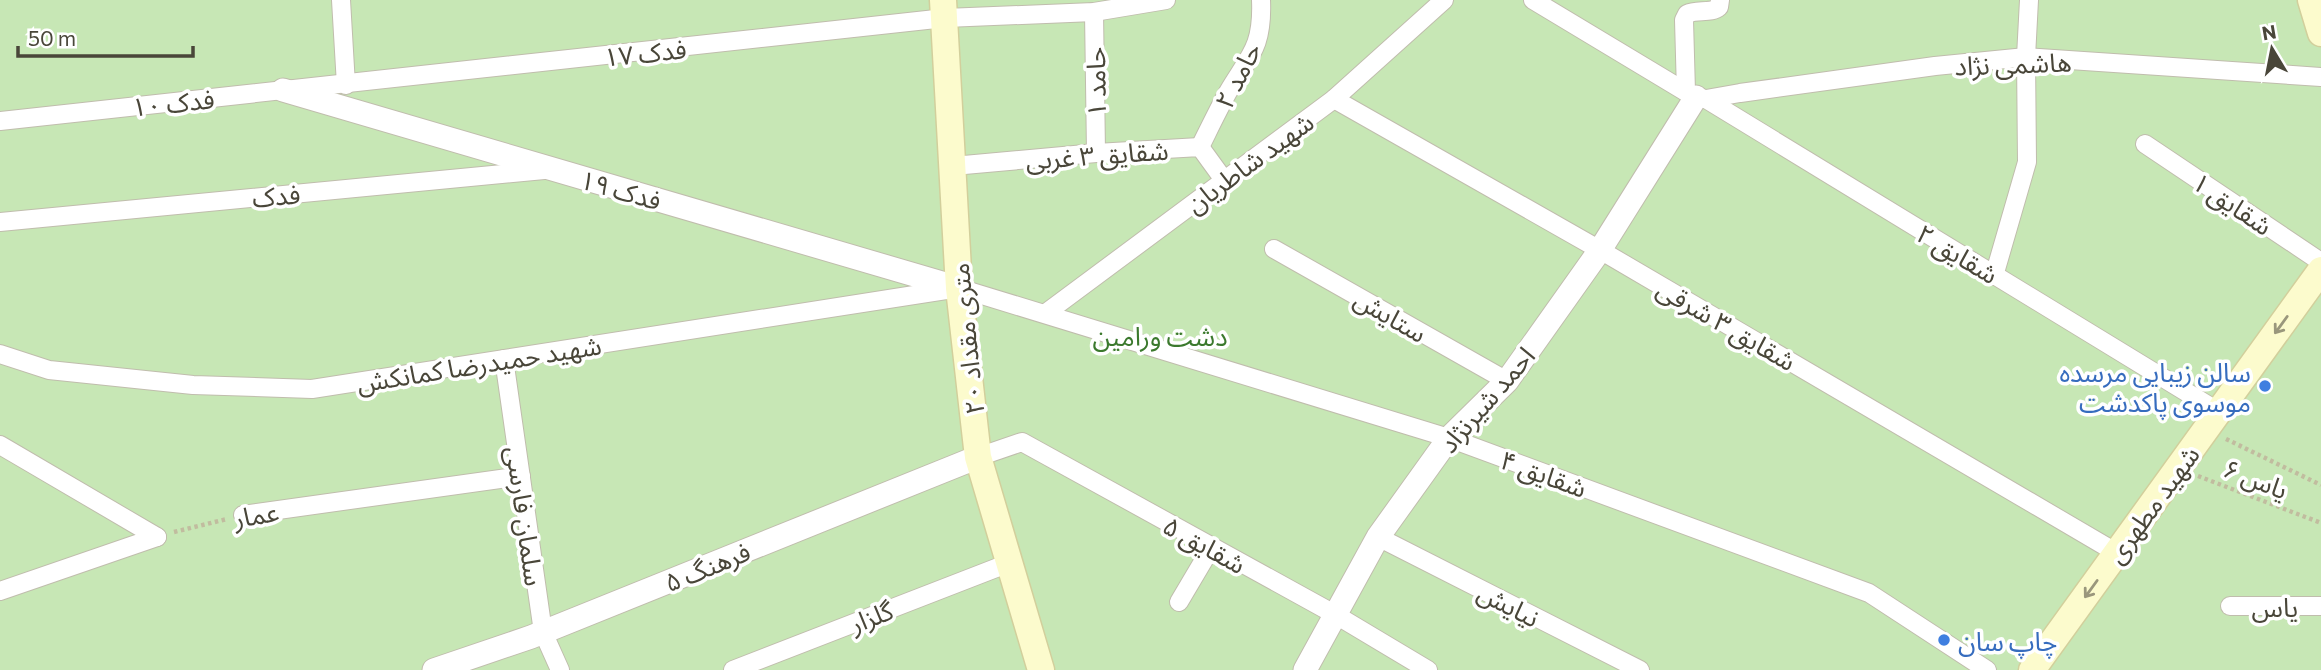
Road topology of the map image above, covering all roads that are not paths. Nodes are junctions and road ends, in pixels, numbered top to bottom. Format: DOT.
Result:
graph roads {
  1 [pos="341,0"];
  2 [pos="1166,0"];
  3 [pos="1261,0"];
  4 [pos="1444,0"];
  5 [pos="1533,0"];
  6 [pos="1720,0"];
  7 [pos="2029,0"];
  8 [pos="2311,0"];
  9 [pos="944,9"];
  10 [pos="1094,12"];
  11 [pos="2321,33"];
  12 [pos="2026,57"];
  13 [pos="2321,77"];
  14 [pos="346,85"];
  15 [pos="284,90"];
  16 [pos="1696,96"];
  17 [pos="1334,99"];
  18 [pos="0,121"];
  19 [pos="2145,144"];
  20 [pos="1200,147"];
  21 [pos="1096,153"];
  22 [pos="953,166"];
  23 [pos="552,169"];
  24 [pos="1224,180"];
  25 [pos="0,222"];
  26 [pos="1274,248"];
  27 [pos="1601,250"];
  28 [pos="2321,262"];
  29 [pos="2321,270"];
  30 [pos="1994,276"];
  31 [pos="959,288"];
  32 [pos="1046,313"];
  33 [pos="0,354"];
  34 [pos="504,359"];
  35 [pos="1507,382"];
  36 [pos="2213,420"];
  37 [pos="1449,438"];
  38 [pos="0,445"];
  39 [pos="978,457"];
  40 [pos="521,476"];
  41 [pos="243,515"];
  42 [pos="1378,537"];
  43 [pos="1211,548"];
  44 [pos="2117,553"];
  45 [pos="1009,563"];
  46 [pos="0,591"];
  47 [pos="1179,602"];
  48 [pos="2230,606"];
  49 [pos="2321,606"];
  50 [pos="1336,615"];
  51 [pos="543,632"];
  52 [pos="434,670"];
  53 [pos="560,670"];
  54 [pos="733,670"];
  55 [pos="1041,670"];
  56 [pos="1304,670"];
  57 [pos="1428,670"];
  58 [pos="1640,670"];
  59 [pos="1987,670"];
  60 [pos="2032,670"];
  1 -- 14 [label="street"];
  2 -- 10 [label="street, فدک ۱۷"];
  3 -- 20 [label="street, حامد ۲"];
  4 -- 17 [label="street, شهید شاطریان"];
  5 -- 16 [label="street, شقایق ۲"];
  6 -- 16 [label="street"];
  7 -- 12 [label="street"];
  8 -- 11 [label="main road"];
  9 -- 10 [label="street, فدک ۱۷"];
  9 -- 14 [label="street, فدک ۱۷"];
  9 -- 22 [label="main road, ۲۰ متری مقداد"];
  10 -- 21 [label="street, حامد ۱"];
  12 -- 13 [label="street, هاشمی نژاد"];
  12 -- 16 [label="street, هاشمی نژاد"];
  12 -- 30 [label="street"];
  14 -- 15 [label="street, فدک ۱۰"];
  15 -- 18 [label="street, فدک ۱۰"];
  15 -- 23 [label="street, فدک ۱۹"];
  16 -- 27 [label="street, احمد شیرنژاد"];
  16 -- 30 [label="street, شقایق ۲"];
  17 -- 24 [label="street, شهید شاطریان"];
  17 -- 27 [label="street, شقایق ۳ شرقی"];
  19 -- 28 [label="street, شقایق ۱"];
  20 -- 21 [label="street, شقایق ۳ غربی"];
  20 -- 24 [label="street, شقایق ۳ غربی"];
  21 -- 22 [label="street, شقایق ۳ غربی"];
  22 -- 31 [label="main road, ۲۰ متری مقداد"];
  23 -- 25 [label="street, فدک"];
  23 -- 31 [label="street, فدک ۱۹"];
  24 -- 32 [label="street, شهید شاطریان"];
  26 -- 35 [label="street, ستایش"];
  27 -- 35 [label="street, احمد شیرنژاد"];
  27 -- 44 [label="street, شقایق ۳ شرقی"];
  29 -- 36 [label="main road, شهید مطهری, one-way"];
  30 -- 36 [label="street, شقایق ۲"];
  31 -- 32 [label="street, شقایق ۴"];
  31 -- 34 [label="street, شهید حمیدرضا کمانکش"];
  31 -- 39 [label="main road, ۲۰ متری مقداد"];
  32 -- 37 [label="street, شقایق ۴"];
  33 -- 34 [label="street, شهید حمیدرضا کمانکش"];
  34 -- 40 [label="street, سلمان فارسی"];
  35 -- 37 [label="street, احمد شیرنژاد"];
  36 -- 44 [label="main road, شهید مطهری"];
  37 -- 42 [label="street, احمد شیرنژاد"];
  37 -- 59 [label="street, شقایق ۴"];
  38 -- 46 [label="street"];
  39 -- 43 [label="street, شقایق ۵"];
  39 -- 45 [label="main road, ۲۰ متری مقداد"];
  39 -- 51 [label="street, فرهنگ ۵"];
  40 -- 41 [label="street, عمار"];
  40 -- 51 [label="street, سلمان فارسی"];
  42 -- 50 [label="street, احمد شیرنژاد"];
  42 -- 58 [label="street, نیایش"];
  43 -- 47 [label="street"];
  43 -- 50 [label="street, شقایق ۵"];
  44 -- 60 [label="main road, شهید مطهری, one-way"];
  45 -- 54 [label="street, گلزار"];
  45 -- 55 [label="main road, ۲۰ متری مقداد"];
  48 -- 49 [label="street, یاس"];
  50 -- 56 [label="street, احمد شیرنژاد"];
  50 -- 57 [label="street, شقایق ۵"];
  51 -- 52 [label="street, فرهنگ ۵"];
  51 -- 53 [label="street, سلمان فارسی"];
}
